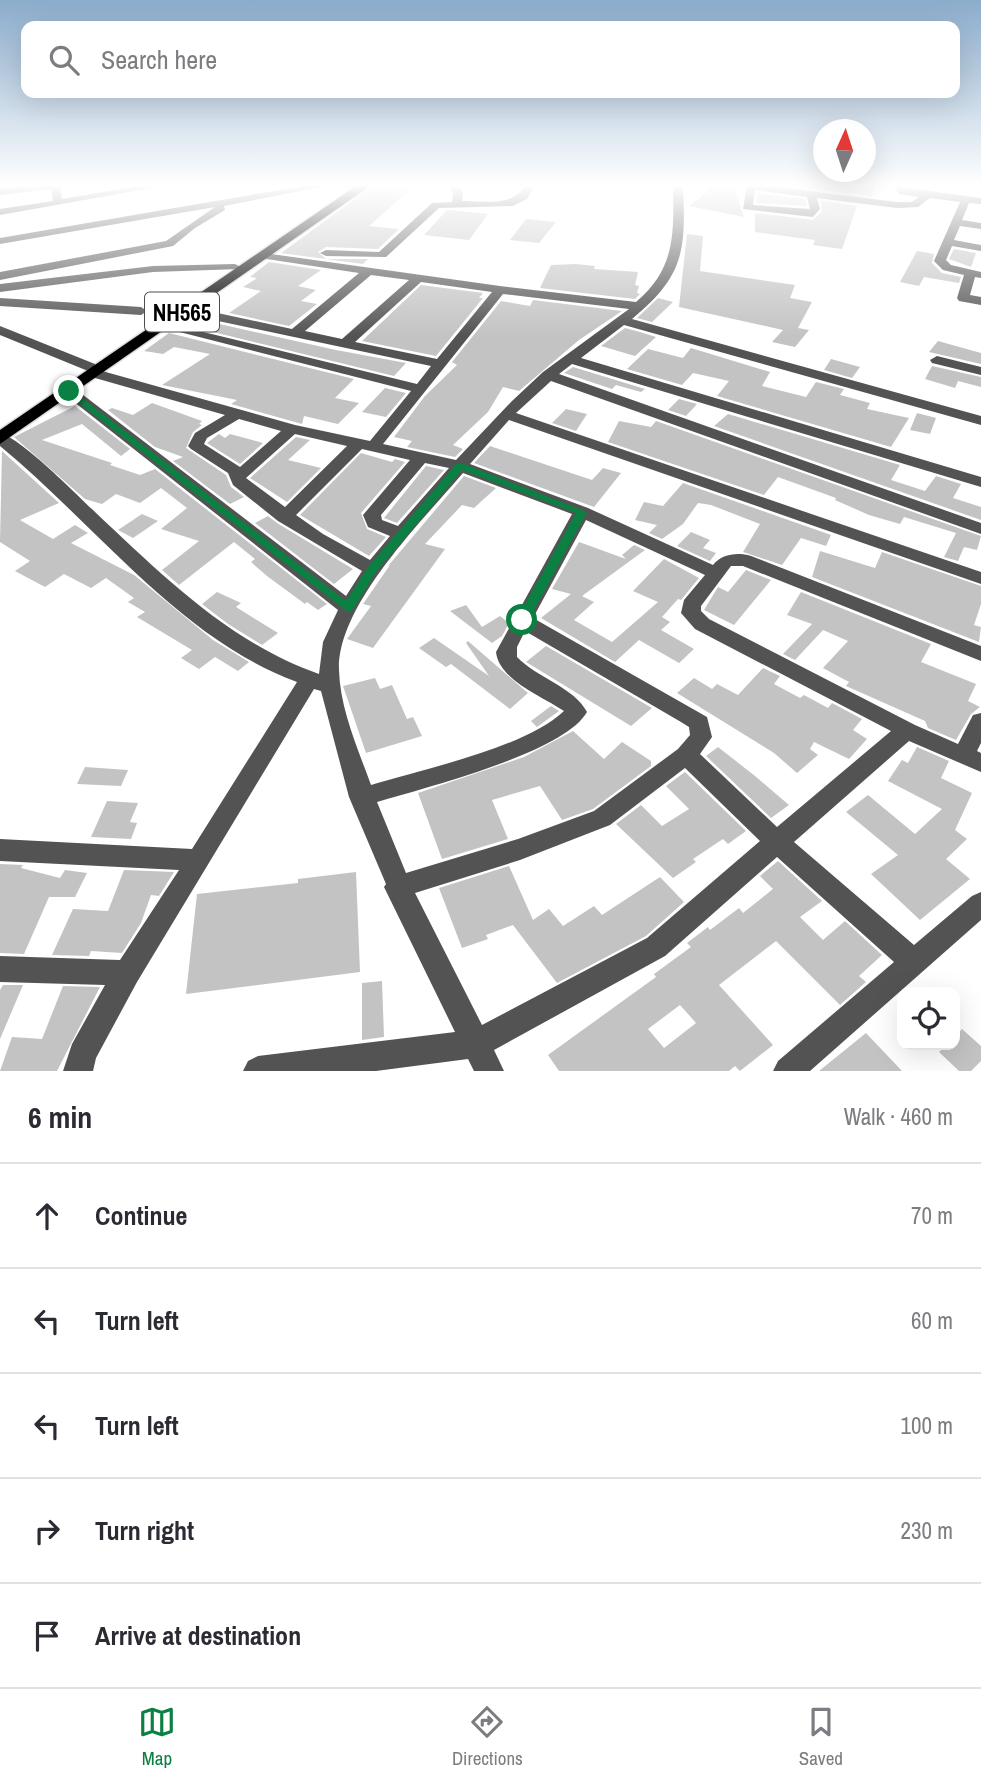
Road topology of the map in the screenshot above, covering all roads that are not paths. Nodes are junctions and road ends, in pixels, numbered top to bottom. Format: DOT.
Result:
graph roads {
  1 [pos="179,236"];
  2 [pos="279,236"];
  3 [pos="293,236"];
  4 [pos="401,236"];
  5 [pos="675,236"];
  6 [pos="950,236"];
  7 [pos="947,242"];
  8 [pos="981,248"];
  9 [pos="326,253"];
  10 [pos="264,256"];
  11 [pos="235,267"];
  12 [pos="368,271"];
  13 [pos="975,274"];
  14 [pos="0,276"];
  15 [pos="419,278"];
  16 [pos="0,288"];
  17 [pos="500,290"];
  18 [pos="981,301"];
  19 [pos="0,302"];
  20 [pos="637,306"];
  21 [pos="185,310"];
  22 [pos="141,311"];
  23 [pos="621,320"];
  24 [pos="162,327"];
  25 [pos="0,330"];
  26 [pos="295,333"];
  27 [pos="346,344"];
  28 [pos="570,359"];
  29 [pos="937,360"];
  30 [pos="440,365"];
  31 [pos="92,370"];
  32 [pos="981,371"];
  33 [pos="548,375"];
  34 [pos="420,389"];
  35 [pos="69,391"];
  36 [pos="235,415"];
  37 [pos="508,415"];
  38 [pos="981,421"];
  39 [pos="0,427"];
  40 [pos="292,429"];
  41 [pos="0,438"];
  42 [pos="367,444"];
  43 [pos="422,456"];
  44 [pos="460,466"];
  45 [pos="238,477"];
  46 [pos="981,482"];
  47 [pos="582,512"];
  48 [pos="285,517"];
  49 [pos="981,529"];
  50 [pos="401,534"];
  51 [pos="372,569"];
  52 [pos="715,573"];
  53 [pos="981,579"];
  54 [pos="348,608"];
  55 [pos="522,620"];
  56 [pos="981,654"];
  57 [pos="318,683"];
  58 [pos="981,720"];
  59 [pos="907,731"];
  60 [pos="686,755"];
  61 [pos="972,759"];
  62 [pos="361,797"];
  63 [pos="777,842"];
  64 [pos="0,850"];
  65 [pos="199,860"];
  66 [pos="397,887"];
  67 [pos="981,904"];
  68 [pos="914,962"];
  69 [pos="0,969"];
  70 [pos="127,973"];
  71 [pos="476,1044"];
  72 [pos="78,1071"];
  73 [pos="258,1071"];
  74 [pos="489,1071"];
  75 [pos="788,1071"];
  1 -- 14 [label="street"];
  2 -- 11 [label="highway, NH565"];
  3 -- 10 [label="highway, NH565"];
  4 -- 9 [label="street"];
  5 -- 20 [label="street"];
  6 -- 7 [label="street"];
  7 -- 8 [label="street"];
  7 -- 13 [label="street"];
  10 -- 12 [label="street"];
  10 -- 21 [label="highway, NH565"];
  11 -- 16 [label="street"];
  11 -- 31 [label="highway, NH565"];
  12 -- 15 [label="street"];
  12 -- 26 [label="street"];
  13 -- 18 [label="street"];
  15 -- 17 [label="street"];
  15 -- 27 [label="street"];
  17 -- 20 [label="street"];
  17 -- 30 [label="street"];
  19 -- 22 [label="street"];
  20 -- 23 [label="street"];
  21 -- 24 [label="highway, NH565"];
  21 -- 26 [label="street"];
  23 -- 28 [label="street"];
  23 -- 38 [label="street"];
  24 -- 31 [label="highway, NH565"];
  24 -- 34 [label="street"];
  25 -- 31 [label="street"];
  26 -- 27 [label="street"];
  27 -- 30 [label="street"];
  28 -- 33 [label="street"];
  28 -- 46 [label="street"];
  29 -- 32 [label="street"];
  30 -- 34 [label="street"];
  31 -- 35 [label="highway, NH565"];
  31 -- 36 [label="street"];
  31 -- 39 [label="highway, NH565"];
  33 -- 37 [label="street"];
  33 -- 49 [label="street"];
  34 -- 42 [label="street"];
  35 -- 41 [label="highway, NH565"];
  35 -- 54 [label="street"];
  36 -- 40 [label="street"];
  36 -- 45 [label="street"];
  37 -- 44 [label="street"];
  37 -- 53 [label="street"];
  40 -- 42 [label="street"];
  40 -- 45 [label="street"];
  41 -- 57 [label="street"];
  42 -- 43 [label="street"];
  42 -- 48 [label="street"];
  43 -- 44 [label="street"];
  43 -- 50 [label="street"];
  44 -- 47 [label="street"];
  44 -- 50 [label="street"];
  45 -- 48 [label="street"];
  47 -- 52 [label="street"];
  47 -- 55 [label="street"];
  48 -- 51 [label="street"];
  50 -- 51 [label="street"];
  51 -- 54 [label="street"];
  52 -- 56 [label="street"];
  52 -- 59 [label="street"];
  54 -- 57 [label="street"];
  55 -- 60 [label="street"];
  55 -- 62 [label="street"];
  57 -- 62 [label="street"];
  57 -- 65 [label="street"];
  58 -- 61 [label="street"];
  59 -- 61 [label="street"];
  59 -- 63 [label="street"];
  60 -- 63 [label="street"];
  60 -- 66 [label="street"];
  62 -- 66 [label="street"];
  63 -- 68 [label="street"];
  63 -- 71 [label="street"];
  64 -- 65 [label="street"];
  65 -- 70 [label="street"];
  66 -- 71 [label="street"];
  67 -- 68 [label="street"];
  68 -- 75 [label="street"];
  69 -- 70 [label="street"];
  70 -- 72 [label="street"];
  71 -- 73 [label="street"];
  71 -- 74 [label="street"];
}
